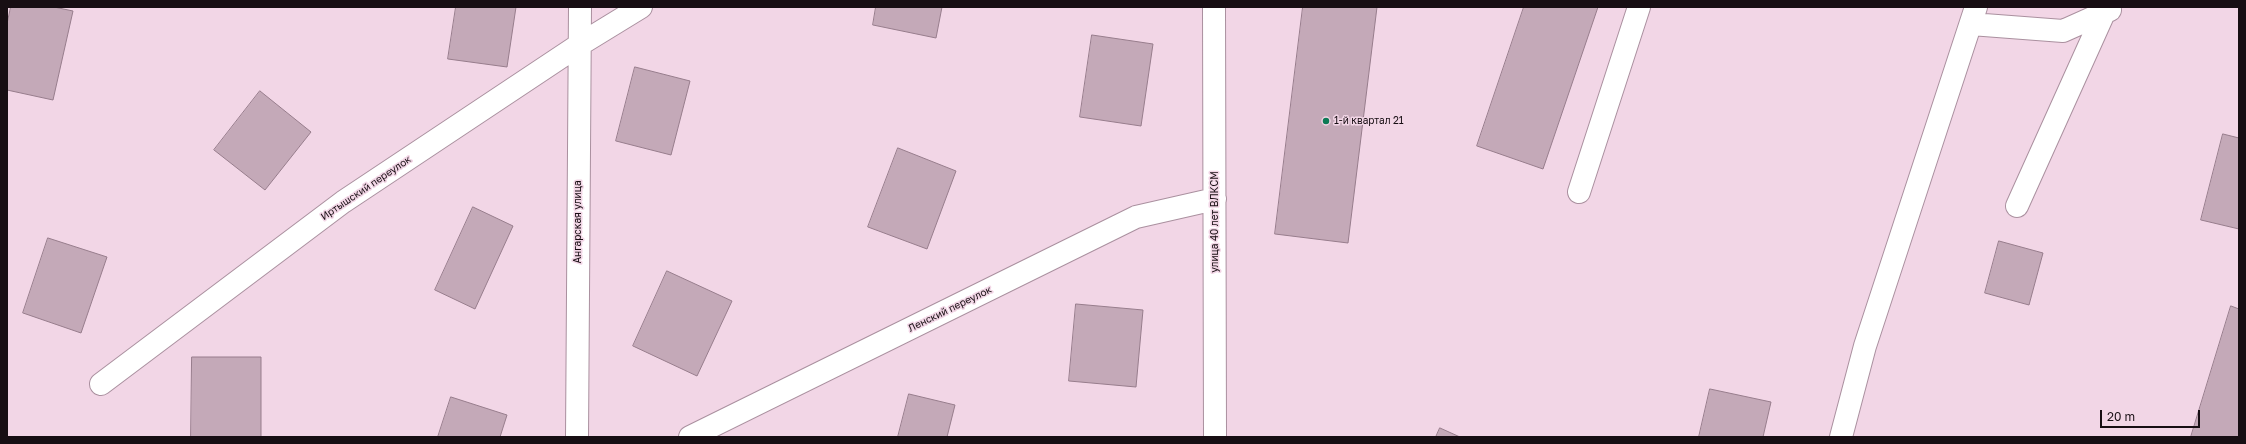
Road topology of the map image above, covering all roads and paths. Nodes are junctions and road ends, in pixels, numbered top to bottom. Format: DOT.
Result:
graph roads {
  1 [pos="580,7"];
  2 [pos="641,7"];
  3 [pos="1214,7"];
  4 [pos="1639,7"];
  5 [pos="2110,10"];
  6 [pos="1974,16"];
  7 [pos="579,45"];
  8 [pos="1579,192"];
  9 [pos="1215,199"];
  10 [pos="2017,206"];
  11 [pos="101,384"];
  12 [pos="577,437"];
  13 [pos="690,437"];
  14 [pos="1215,437"];
  15 [pos="1841,437"];
  1 -- 7 [label="street, Ангарская улица"];
  2 -- 7 [label="street, Иртышский переулок"];
  3 -- 9 [label="street, улица 40 лет ВЛКСМ"];
  4 -- 8 [label="street"];
  5 -- 6 [label="street"];
  5 -- 10 [label="street"];
  6 -- 15 [label="street"];
  7 -- 11 [label="street, Иртышский переулок"];
  7 -- 12 [label="street, Ангарская улица"];
  9 -- 13 [label="street, Ленский переулок"];
  9 -- 14 [label="street, улица 40 лет ВЛКСМ"];
}
